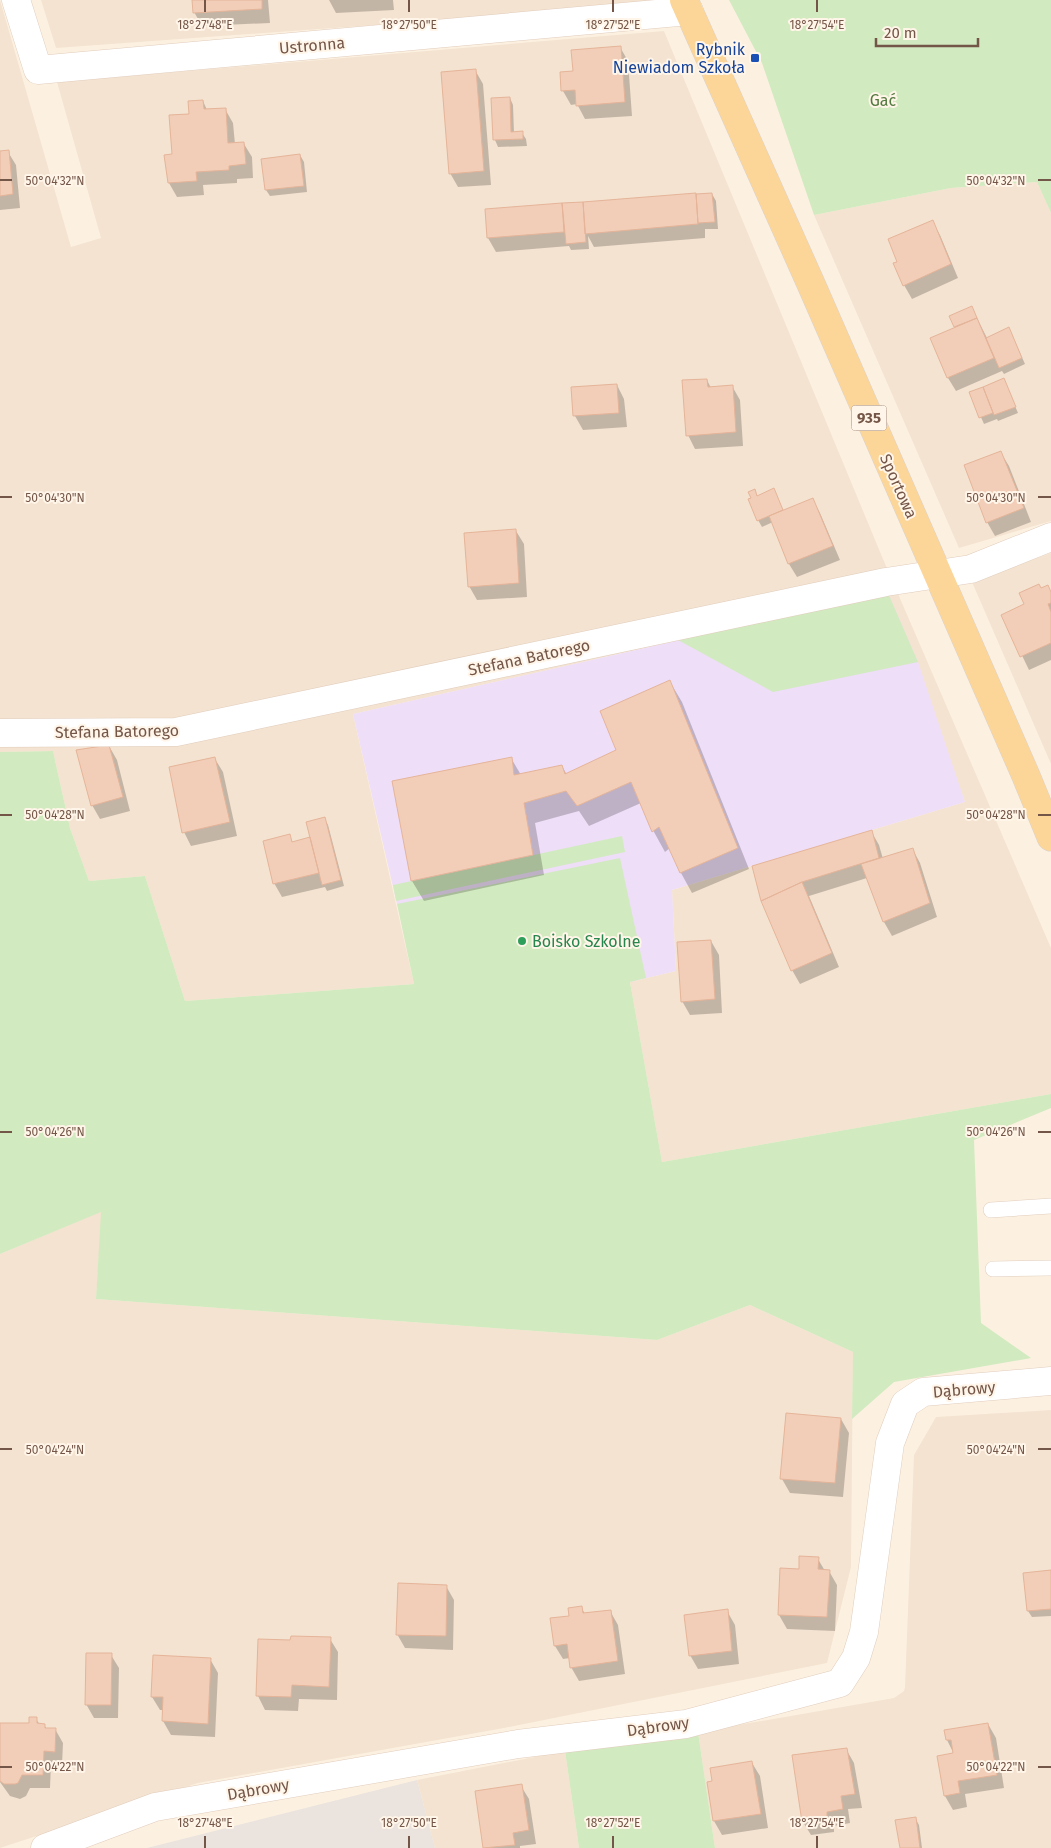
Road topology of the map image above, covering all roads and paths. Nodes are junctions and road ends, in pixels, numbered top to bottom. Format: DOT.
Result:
graph roads {
  1 [pos="16,0"];
  2 [pos="686,5"];
  3 [pos="1051,537"];
  4 [pos="938,574"];
  5 [pos="0,733"];
  6 [pos="1051,837"];
  7 [pos="1051,1206"];
  8 [pos="991,1210"];
  9 [pos="1051,1268"];
  10 [pos="993,1269"];
  11 [pos="1051,1381"];
  12 [pos="45,1848"];
  1 -- 2 [label="street, Ustronna"];
  2 -- 4 [label="main road, Sportowa / 935"];
  3 -- 4 [label="street, Stefana Batorego"];
  4 -- 5 [label="street, Stefana Batorego"];
  4 -- 6 [label="main road, Sportowa / 935"];
  7 -- 8 [label="lane"];
  9 -- 10 [label="lane"];
  11 -- 12 [label="street, Dąbrowy"];
}
